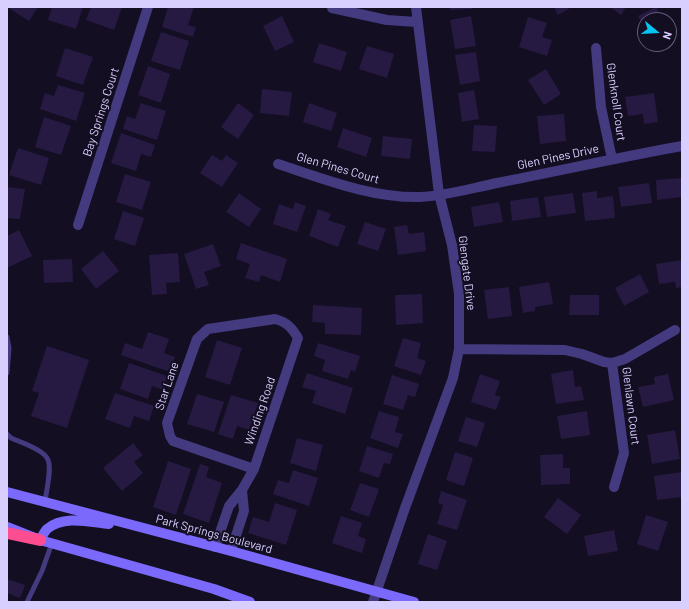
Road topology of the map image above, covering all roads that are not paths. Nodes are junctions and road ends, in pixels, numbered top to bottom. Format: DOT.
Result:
graph roads {
  1 [pos="148,7"];
  2 [pos="416,7"];
  3 [pos="332,8"];
  4 [pos="417,22"];
  5 [pos="596,48"];
  6 [pos="682,146"];
  7 [pos="612,159"];
  8 [pos="278,164"];
  9 [pos="439,194"];
  10 [pos="78,225"];
  11 [pos="675,330"];
  12 [pos="7,338"];
  13 [pos="197,339"];
  14 [pos="459,349"];
  15 [pos="612,363"];
  16 [pos="7,373"];
  17 [pos="7,434"];
  18 [pos="254,469"];
  19 [pos="614,487"];
  20 [pos="242,490"];
  21 [pos="7,492"];
  22 [pos="44,502"];
  23 [pos="135,526"];
  24 [pos="7,527"];
  25 [pos="7,533"];
  26 [pos="46,542"];
  27 [pos="215,547"];
  28 [pos="231,551"];
  29 [pos="376,592"];
  30 [pos="245,601"];
  31 [pos="27,602"];
  32 [pos="373,602"];
  33 [pos="414,602"];
  1 -- 10 [label="street, Bay Springs Court"];
  2 -- 4 [label="street, Glengate Drive"];
  3 -- 4 [label="street"];
  4 -- 9 [label="street, Glengate Drive"];
  5 -- 7 [label="street, Glenknoll Court"];
  6 -- 7 [label="street, Glen Pines Drive"];
  7 -- 9 [label="street, Glen Pines Drive"];
  8 -- 9 [label="street, Glen Pines Court"];
  9 -- 14 [label="street, Glengate Drive"];
  11 -- 15 [label="street"];
  12 -- 16 [label="lane"];
  13 -- 18 [label="street, Star Lane"];
  13 -- 18 [label="street, Winding Road"];
  14 -- 15 [label="street, Glenlawn Court"];
  14 -- 29 [label="street, Glengate Drive"];
  15 -- 19 [label="street, Glenlawn Court"];
  17 -- 22 [label="lane"];
  18 -- 20 [label="street, Winding Road"];
  20 -- 27 [label="street, Winding Road"];
  20 -- 28 [label="street"];
  21 -- 22 [label="main road, Park Springs Boulevard"];
  22 -- 23 [label="main road, Park Springs Boulevard"];
  23 -- 26 [label="main road"];
  23 -- 27 [label="main road, Park Springs Boulevard"];
  24 -- 26 [label="main road"];
  25 -- 26 [label="highway"];
  26 -- 30 [label="main road"];
  26 -- 31 [label="lane"];
  27 -- 28 [label="main road, Park Springs Boulevard"];
  28 -- 29 [label="main road, Park Springs Boulevard"];
  29 -- 32 [label="street, Glengate Drive"];
  29 -- 33 [label="main road, Park Springs Boulevard"];
}
